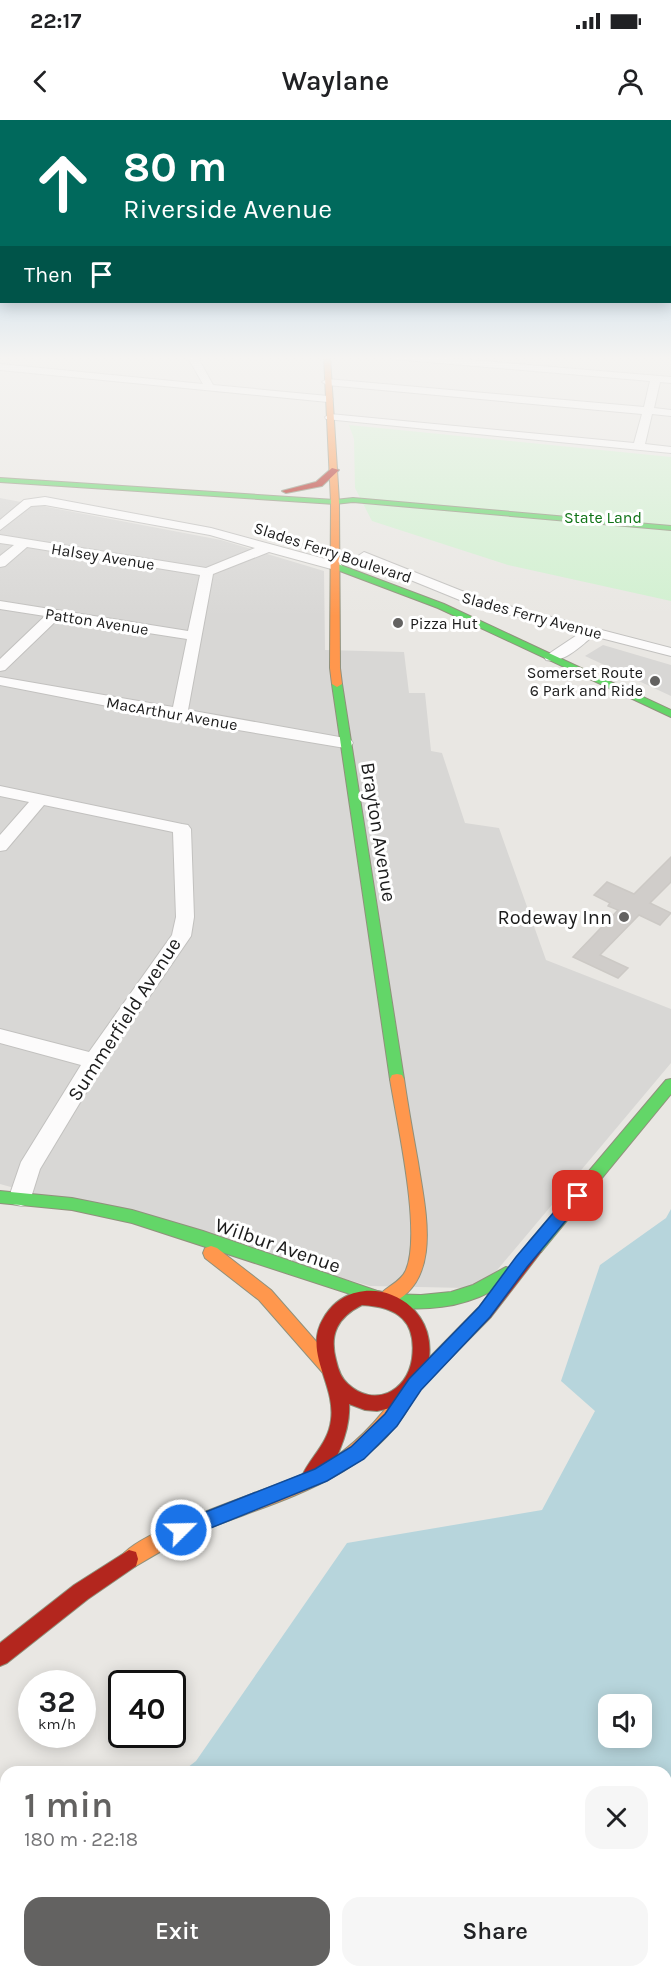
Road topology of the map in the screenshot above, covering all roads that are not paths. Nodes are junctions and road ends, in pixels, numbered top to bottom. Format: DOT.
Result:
graph roads {
  1 [pos="332,443"];
  2 [pos="594,443"];
  3 [pos="640,443"];
  4 [pos="639,447"];
  5 [pos="671,450"];
  6 [pos="335,470"];
  7 [pos="0,480"];
  8 [pos="230,494"];
  9 [pos="335,502"];
  10 [pos="422,514"];
  11 [pos="372,516"];
  12 [pos="349,524"];
  13 [pos="0,526"];
  14 [pos="671,528"];
  15 [pos="671,535"];
  16 [pos="335,536"];
  17 [pos="0,539"];
  18 [pos="24,543"];
  19 [pos="269,547"];
  20 [pos="363,556"];
  21 [pos="0,563"];
  22 [pos="335,566"];
  23 [pos="207,572"];
  24 [pos="0,605"];
  25 [pos="55,614"];
  26 [pos="591,632"];
  27 [pos="193,636"];
  28 [pos="671,652"];
  29 [pos="551,657"];
  30 [pos="0,667"];
  31 [pos="0,681"];
  32 [pos="671,714"];
  33 [pos="179,715"];
  34 [pos="345,743"];
  35 [pos="0,791"];
  36 [pos="40,800"];
  37 [pos="0,846"];
  38 [pos="0,1036"];
  39 [pos="94,1061"];
  40 [pos="671,1084"];
  41 [pos="0,1197"];
  42 [pos="21,1197"];
  43 [pos="164,1228"];
  44 [pos="522,1262"];
  45 [pos="385,1299"];
  46 [pos="329,1368"];
  47 [pos="337,1384"];
  48 [pos="412,1388"];
  49 [pos="308,1479"];
  50 [pos="0,1656"];
  1 -- 6 [label="main road, Brayton Avenue"];
  2 -- 4 [label="street"];
  3 -- 4 [label="street"];
  4 -- 5 [label="street"];
  6 -- 8 [label="main road"];
  6 -- 9 [label="main road, Brayton Avenue"];
  7 -- 8 [label="main road"];
  8 -- 9 [label="main road"];
  9 -- 10 [label="main road"];
  9 -- 14 [label="main road"];
  9 -- 16 [label="main road, Brayton Avenue"];
  10 -- 11 [label="main road"];
  10 -- 15 [label="main road"];
  12 -- 16 [label="main road"];
  13 -- 19 [label="street, Slades Ferry Boulevard"];
  16 -- 22 [label="main road, Brayton Avenue"];
  17 -- 18 [label="street, Halsey Avenue"];
  18 -- 21 [label="street"];
  18 -- 23 [label="street, Halsey Avenue"];
  19 -- 22 [label="street, Slades Ferry Boulevard"];
  19 -- 23 [label="street"];
  20 -- 26 [label="street, Slades Ferry Avenue"];
  22 -- 29 [label="main road, Slades Ferry Boulevard"];
  22 -- 34 [label="main road, Brayton Avenue"];
  23 -- 27 [label="street"];
  24 -- 25 [label="street, Patton Avenue"];
  25 -- 27 [label="street, Patton Avenue"];
  25 -- 30 [label="street"];
  26 -- 28 [label="street, Slades Ferry Avenue"];
  26 -- 29 [label="street"];
  27 -- 33 [label="street"];
  29 -- 32 [label="main road, Slades Ferry Boulevard"];
  31 -- 33 [label="street, MacArthur Avenue"];
  33 -- 34 [label="street, MacArthur Avenue"];
  34 -- 45 [label="main road, Brayton Avenue"];
  35 -- 36 [label="street"];
  36 -- 37 [label="street"];
  36 -- 39 [label="street, Summerfield Avenue"];
  38 -- 39 [label="street"];
  39 -- 42 [label="street, Summerfield Avenue"];
  40 -- 44 [label="main road"];
  41 -- 42 [label="main road, Wilbur Avenue"];
  42 -- 43 [label="main road, Wilbur Avenue"];
  43 -- 45 [label="main road, Wilbur Avenue"];
  43 -- 46 [label="main road, Wilbur Avenue"];
  44 -- 45 [label="main road"];
  44 -- 48 [label="main road"];
  45 -- 46 [label="main road"];
  45 -- 48 [label="main road"];
  46 -- 47 [label="main road"];
  47 -- 48 [label="main road"];
  47 -- 49 [label="main road"];
  48 -- 49 [label="main road"];
  49 -- 50 [label="main road"];
}
